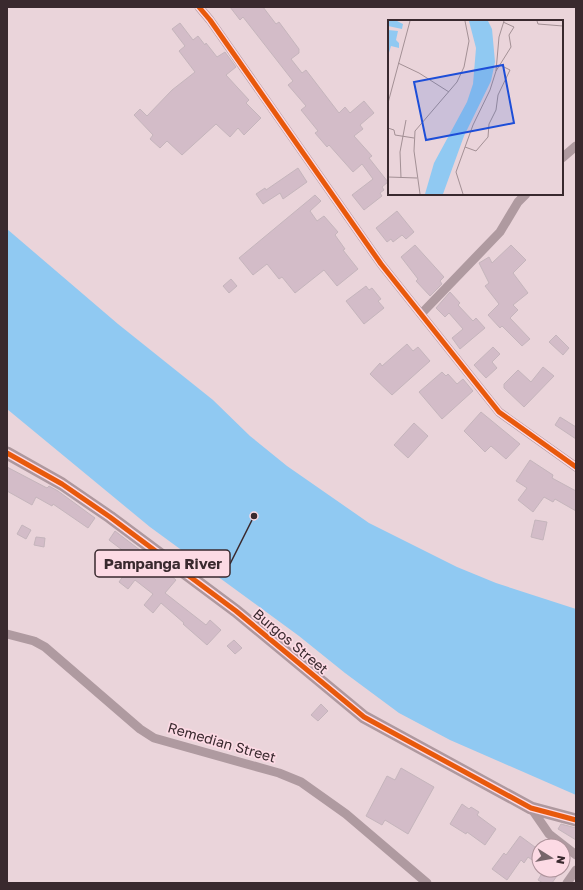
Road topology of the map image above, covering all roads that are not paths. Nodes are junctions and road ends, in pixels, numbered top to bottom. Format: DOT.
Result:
graph roads {
  1 [pos="199,7"];
  2 [pos="576,146"];
  3 [pos="563,157"];
  4 [pos="525,195"];
  5 [pos="421,314"];
  6 [pos="7,452"];
  7 [pos="576,468"];
  8 [pos="7,634"];
  9 [pos="531,808"];
  10 [pos="576,820"];
  11 [pos="576,854"];
  12 [pos="576,870"];
  13 [pos="427,883"];
  14 [pos="567,883"];
  1 -- 5 [label="street"];
  2 -- 3 [label="street"];
  4 -- 5 [label="street"];
  5 -- 7 [label="street"];
  6 -- 9 [label="street, Burgos Street"];
  8 -- 13 [label="street, Remedian Street"];
  9 -- 10 [label="street, Burgos Street"];
  9 -- 11 [label="street"];
  12 -- 14 [label="street"];
}
